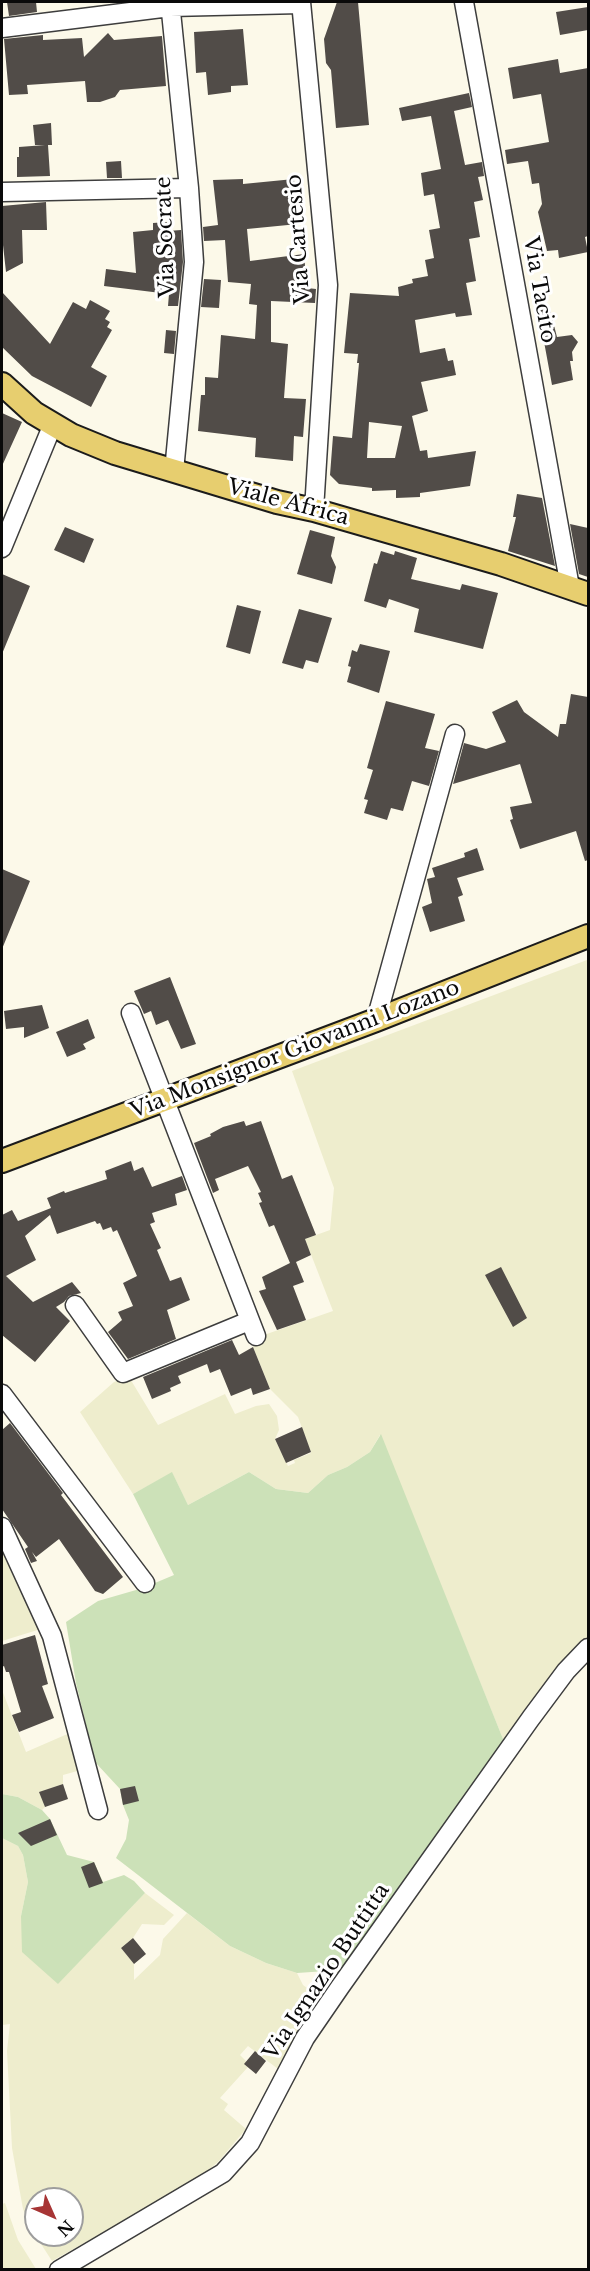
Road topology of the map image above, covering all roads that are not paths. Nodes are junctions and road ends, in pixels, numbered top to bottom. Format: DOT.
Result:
graph roads {
  1 [pos="464,2"];
  2 [pos="301,3"];
  3 [pos="170,4"];
  4 [pos="2,28"];
  5 [pos="189,188"];
  6 [pos="2,192"];
  7 [pos="2,384"];
  8 [pos="53,424"];
  9 [pos="174,471"];
  10 [pos="314,510"];
  11 [pos="2,548"];
  12 [pos="579,591"];
  13 [pos="455,734"];
  14 [pos="588,936"];
  15 [pos="131,1013"];
  16 [pos="376,1020"];
  17 [pos="165,1100"];
  18 [pos="2,1161"];
  19 [pos="75,1305"];
  20 [pos="2,1394"];
  21 [pos="2,1527"];
  22 [pos="145,1583"];
  23 [pos="588,1647"];
  24 [pos="98,1810"];
  25 [pos="59,2270"];
  1 -- 12 [label="street, Via Tacito"];
  2 -- 3 [label="street"];
  2 -- 10 [label="street, Via Cartesio"];
  3 -- 4 [label="street"];
  3 -- 5 [label="street, Via Socrate"];
  5 -- 6 [label="street"];
  5 -- 9 [label="street, Via Socrate"];
  7 -- 8 [label="main road, Viale Africa"];
  8 -- 9 [label="main road, Viale Africa"];
  8 -- 11 [label="street"];
  9 -- 10 [label="main road, Viale Africa"];
  10 -- 12 [label="main road, Viale Africa"];
  13 -- 16 [label="street"];
  14 -- 16 [label="main road, Via Monsignor Giovanni Lozano"];
  15 -- 17 [label="street"];
  16 -- 17 [label="main road, Via Monsignor Giovanni Lozano"];
  17 -- 18 [label="main road, Via Monsignor Giovanni Lozano"];
  17 -- 19 [label="street"];
  20 -- 22 [label="street"];
  21 -- 24 [label="street"];
  23 -- 25 [label="street, Via Ignazio Buttitta"];
}
